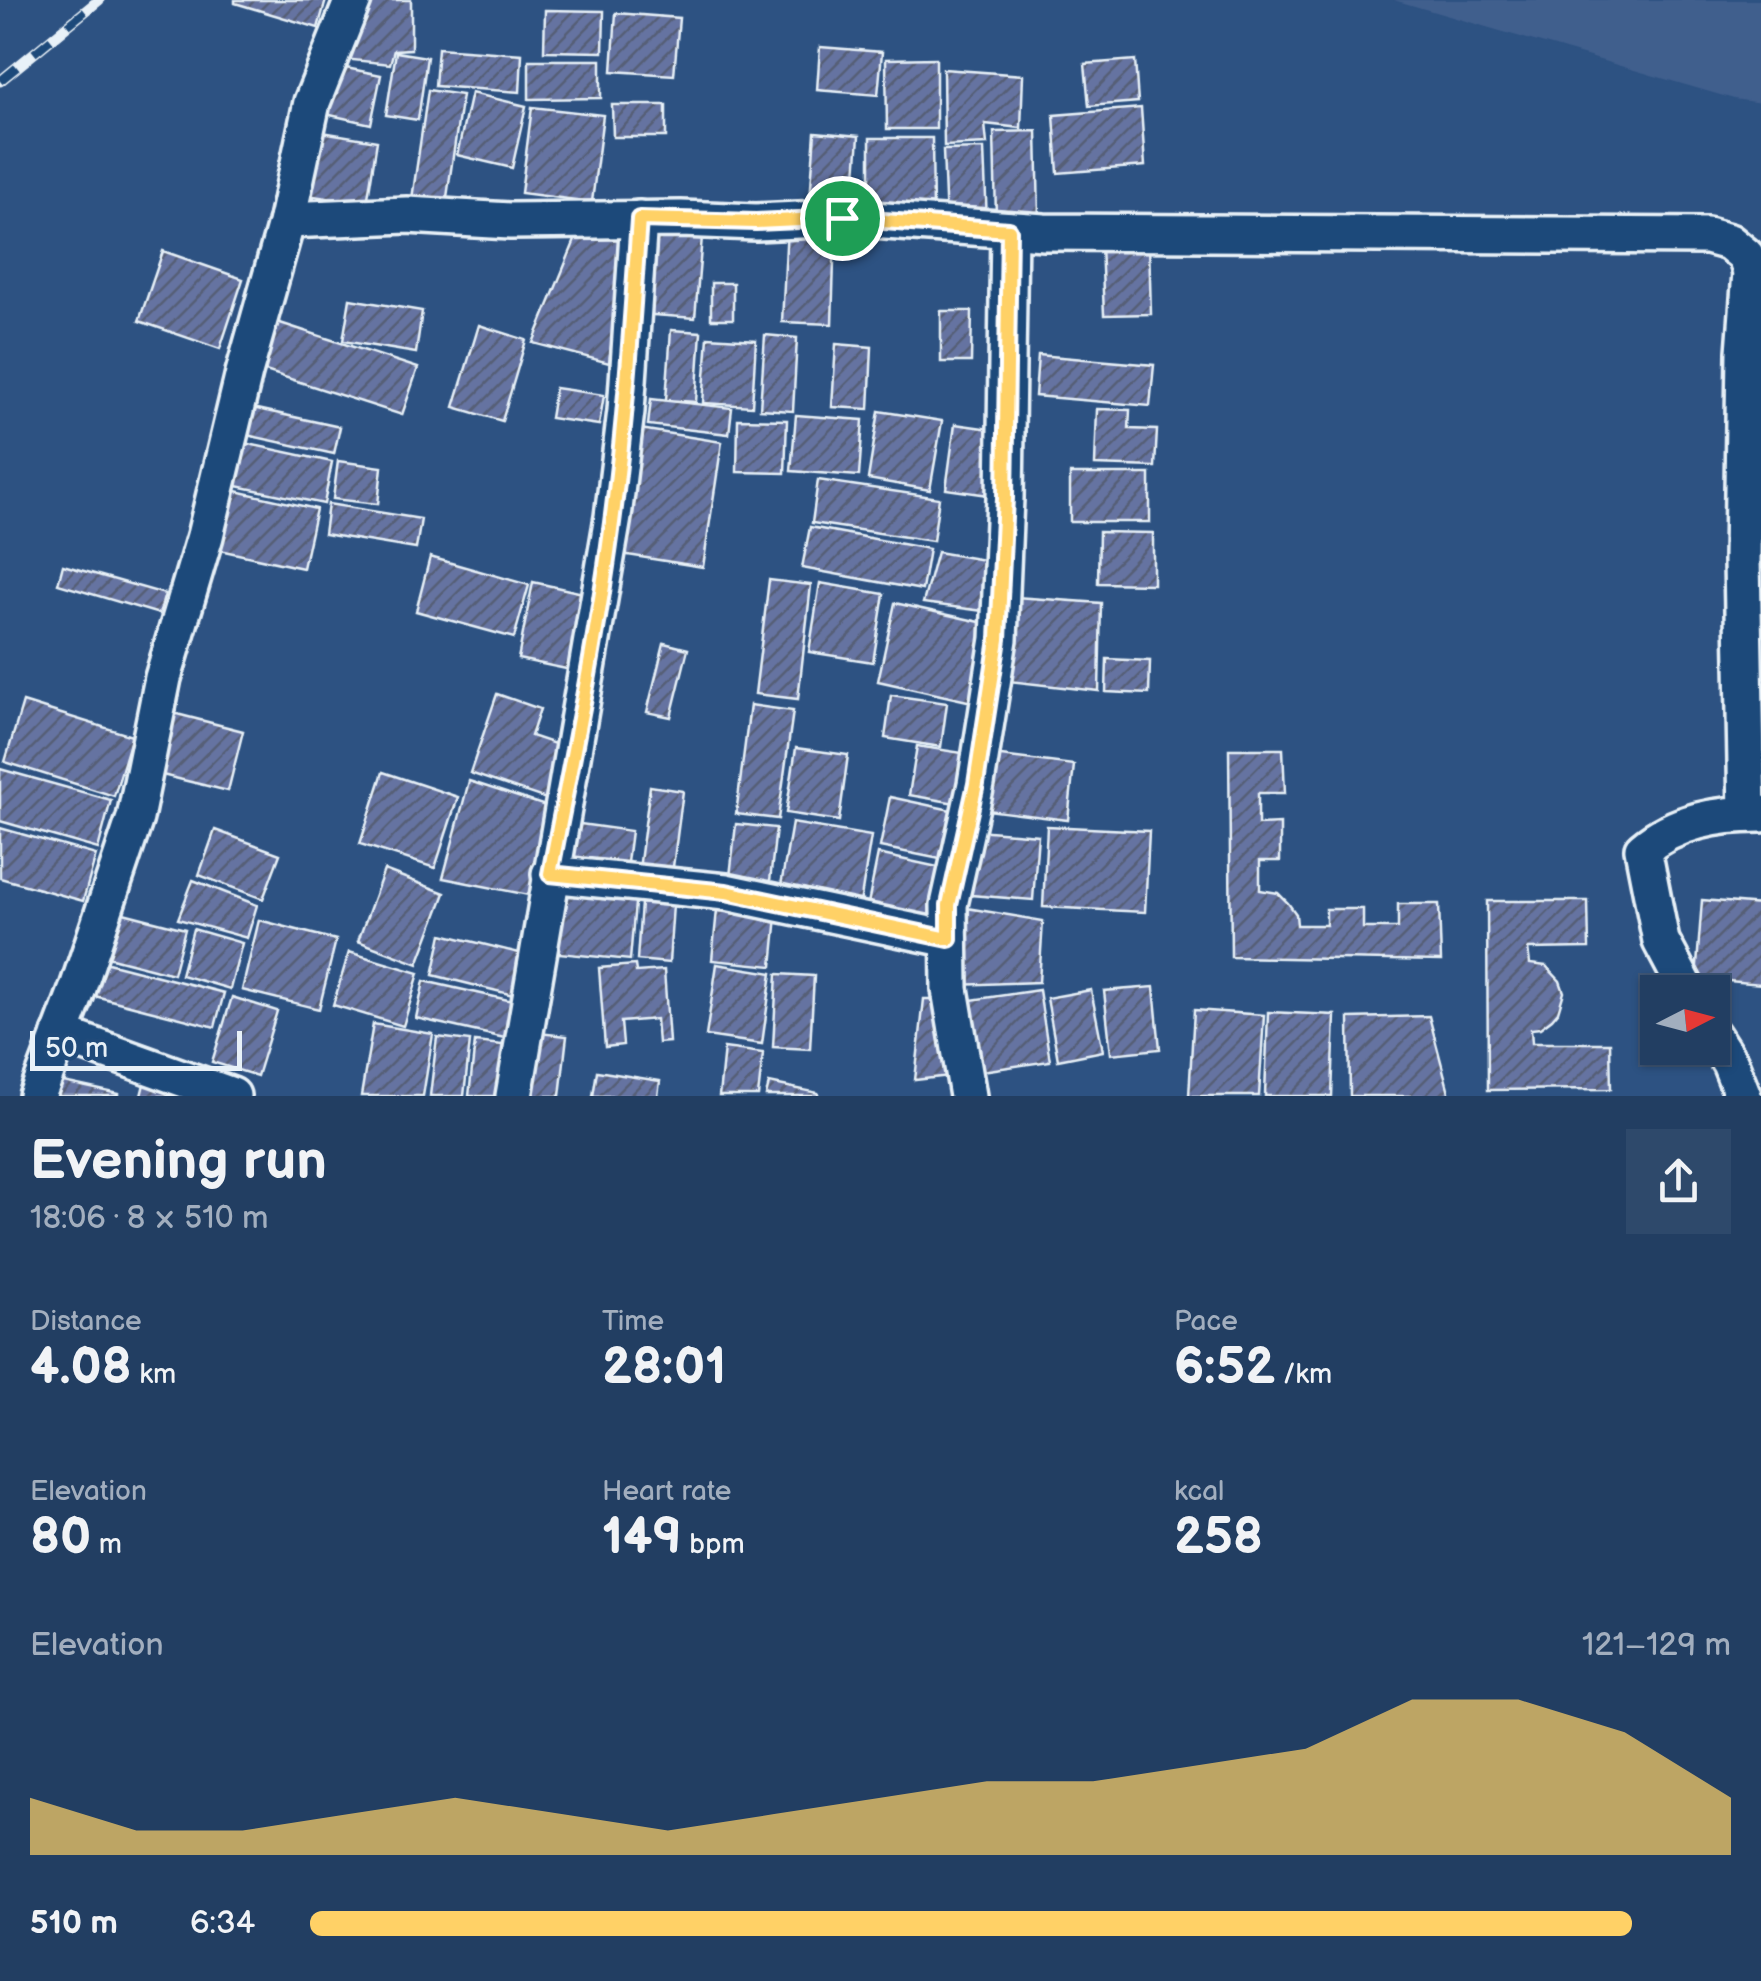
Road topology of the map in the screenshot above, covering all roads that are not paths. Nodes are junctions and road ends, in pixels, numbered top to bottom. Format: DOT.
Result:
graph roads {
  1 [pos="352,0"];
  2 [pos="639,219"];
  3 [pos="287,220"];
  4 [pos="1009,230"];
  5 [pos="1753,353"];
  6 [pos="1754,814"];
  7 [pos="550,874"];
  8 [pos="949,939"];
  9 [pos="1679,975"];
  10 [pos="60,1034"];
  11 [pos="1730,1062"];
  12 [pos="36,1096"];
  13 [pos="232,1096"];
  14 [pos="514,1096"];
  15 [pos="968,1096"];
  16 [pos="1743,1096"];
  1 -- 3 [label="street"];
  2 -- 3 [label="street"];
  2 -- 4 [label="street"];
  2 -- 7 [label="street"];
  3 -- 10 [label="street"];
  4 -- 5 [label="street"];
  4 -- 8 [label="street"];
  5 -- 6 [label="street"];
  6 -- 9 [label="street"];
  7 -- 8 [label="street"];
  7 -- 14 [label="street"];
  8 -- 15 [label="street"];
  10 -- 12 [label="street"];
  10 -- 13 [label="street"];
  11 -- 16 [label="street"];
}
